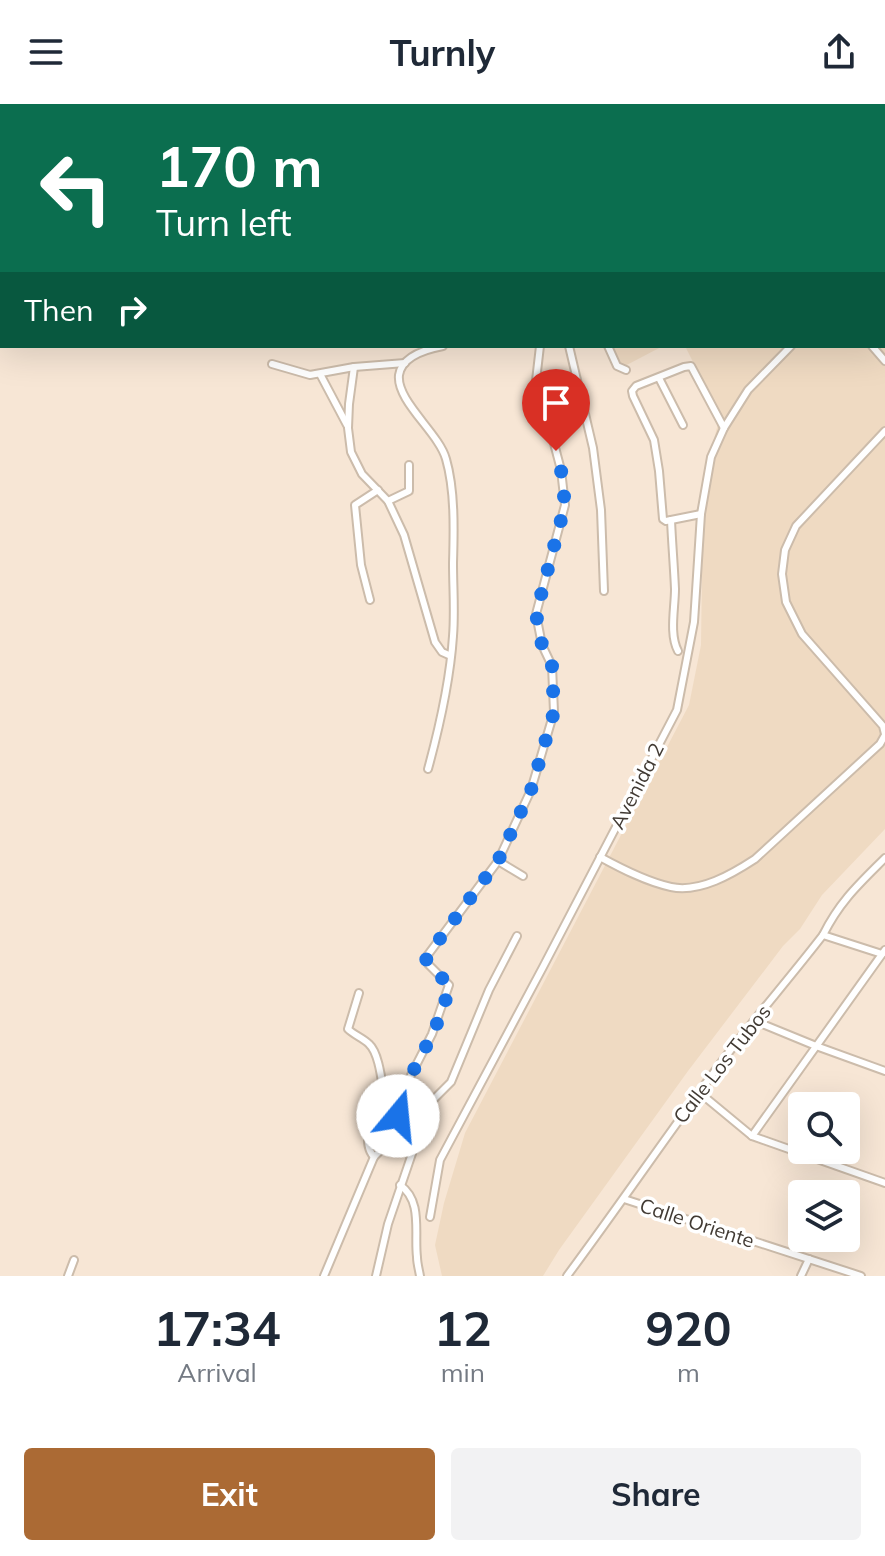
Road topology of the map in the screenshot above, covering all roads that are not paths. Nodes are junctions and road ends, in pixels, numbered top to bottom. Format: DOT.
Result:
graph roads {
  1 [pos="436,348"];
  2 [pos="540,348"];
  3 [pos="569,348"];
  4 [pos="609,348"];
  5 [pos="789,348"];
  6 [pos="405,363"];
  7 [pos="272,364"];
  8 [pos="354,367"];
  9 [pos="626,370"];
  10 [pos="320,374"];
  11 [pos="659,378"];
  12 [pos="683,425"];
  13 [pos="348,428"];
  14 [pos="724,428"];
  15 [pos="885,431"];
  16 [pos="409,465"];
  17 [pos="378,490"];
  18 [pos="388,501"];
  19 [pos="701,514"];
  20 [pos="671,520"];
  21 [pos="604,591"];
  22 [pos="370,600"];
  23 [pos="678,651"];
  24 [pos="451,656"];
  25 [pos="885,734"];
  26 [pos="428,769"];
  27 [pos="600,857"];
  28 [pos="885,858"];
  29 [pos="498,861"];
  30 [pos="523,876"];
  31 [pos="823,935"];
  32 [pos="517,936"];
  33 [pos="884,953"];
  34 [pos="359,993"];
  35 [pos="755,1021"];
  36 [pos="816,1046"];
  37 [pos="885,1071"];
  38 [pos="405,1087"];
  39 [pos="700,1093"];
  40 [pos="385,1100"];
  41 [pos="406,1124"];
  42 [pos="752,1136"];
  43 [pos="374,1157"];
  44 [pos="885,1183"];
  45 [pos="400,1185"];
  46 [pos="624,1199"];
  47 [pos="430,1217"];
  48 [pos="809,1259"];
  49 [pos="74,1260"];
  50 [pos="68,1276"];
  51 [pos="324,1276"];
  52 [pos="376,1276"];
  53 [pos="420,1276"];
  54 [pos="567,1276"];
  55 [pos="801,1276"];
  56 [pos="861,1276"];
  1 -- 6 [label="street"];
  2 -- 29 [label="street"];
  3 -- 21 [label="street"];
  4 -- 9 [label="street"];
  5 -- 14 [label="street, Avenida 2"];
  6 -- 8 [label="street"];
  6 -- 24 [label="street"];
  7 -- 10 [label="street"];
  8 -- 10 [label="street"];
  8 -- 13 [label="street"];
  10 -- 13 [label="street"];
  11 -- 12 [label="street"];
  11 -- 14 [label="street"];
  11 -- 20 [label="street"];
  13 -- 17 [label="street"];
  14 -- 19 [label="street, Avenida 2"];
  15 -- 25 [label="street"];
  16 -- 18 [label="street"];
  17 -- 18 [label="street"];
  17 -- 22 [label="street"];
  18 -- 24 [label="street"];
  19 -- 20 [label="street"];
  19 -- 27 [label="street, Avenida 2"];
  20 -- 23 [label="street"];
  24 -- 26 [label="street"];
  25 -- 27 [label="street"];
  27 -- 47 [label="street, Avenida 2"];
  28 -- 31 [label="street, Calle Los Tubos"];
  29 -- 30 [label="street"];
  29 -- 38 [label="street"];
  31 -- 33 [label="street"];
  31 -- 35 [label="street, Calle Los Tubos"];
  32 -- 41 [label="street"];
  33 -- 36 [label="street"];
  34 -- 40 [label="street"];
  35 -- 36 [label="street"];
  35 -- 39 [label="street, Calle Los Tubos"];
  36 -- 37 [label="street"];
  36 -- 42 [label="street"];
  38 -- 40 [label="street"];
  38 -- 41 [label="street"];
  39 -- 42 [label="street"];
  39 -- 46 [label="street, Calle Los Tubos"];
  40 -- 43 [label="street"];
  41 -- 43 [label="street"];
  41 -- 45 [label="street"];
  42 -- 44 [label="street"];
  43 -- 51 [label="street"];
  45 -- 52 [label="street"];
  45 -- 53 [label="street"];
  46 -- 48 [label="street, Calle Oriente"];
  46 -- 54 [label="street, Calle Los Tubos"];
  48 -- 55 [label="street"];
  48 -- 56 [label="street, Calle Oriente"];
  49 -- 50 [label="street"];
}
